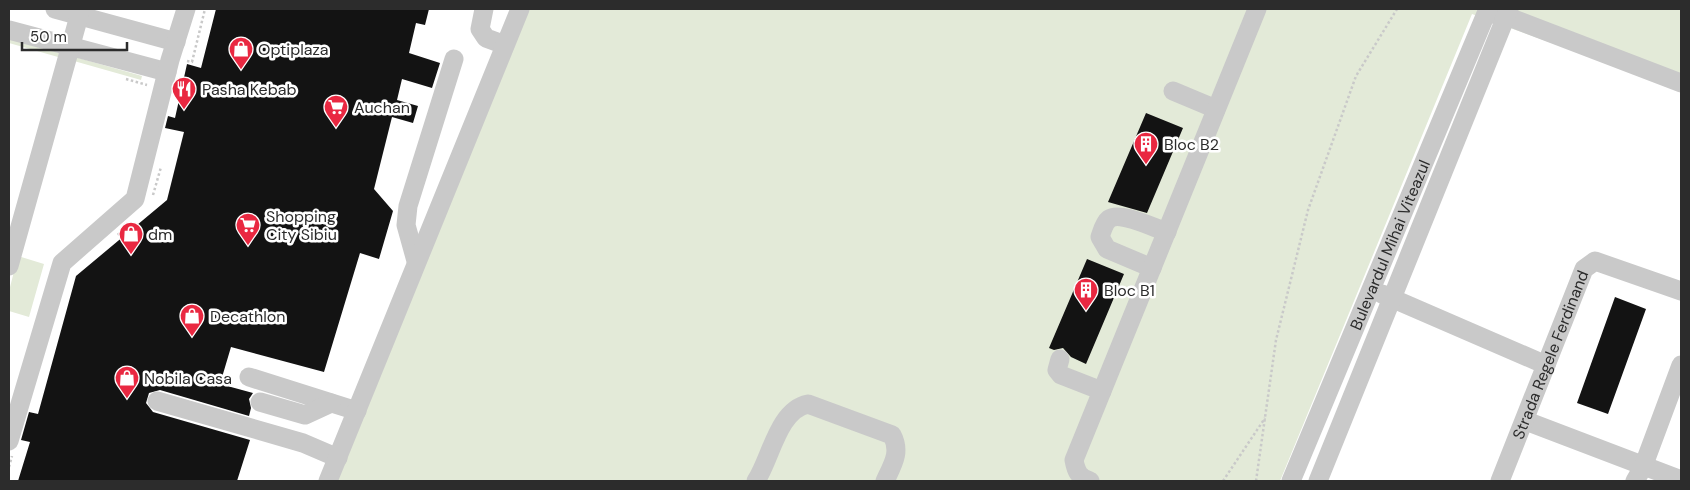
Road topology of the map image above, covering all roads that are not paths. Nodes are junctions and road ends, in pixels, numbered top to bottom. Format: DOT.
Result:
graph roads {
  1 [pos="55,9"];
  2 [pos="186,9"];
  3 [pos="484,9"];
  4 [pos="520,9"];
  5 [pos="1257,9"];
  6 [pos="1483,10"];
  7 [pos="80,12"];
  8 [pos="1507,12"];
  9 [pos="9,30"];
  10 [pos="176,42"];
  11 [pos="506,45"];
  12 [pos="70,47"];
  13 [pos="454,59"];
  14 [pos="167,72"];
  15 [pos="1681,83"];
  16 [pos="1173,91"];
  17 [pos="1216,109"];
  18 [pos="1167,232"];
  19 [pos="416,261"];
  20 [pos="9,266"];
  21 [pos="1152,268"];
  22 [pos="1371,289"];
  23 [pos="1681,291"];
  24 [pos="1393,299"];
  25 [pos="1060,359"];
  26 [pos="1546,365"];
  27 [pos="1681,365"];
  28 [pos="249,377"];
  29 [pos="1102,391"];
  30 [pos="157,402"];
  31 [pos="260,402"];
  32 [pos="331,403"];
  33 [pos="357,410"];
  34 [pos="1526,421"];
  35 [pos="9,441"];
  36 [pos="338,458"];
  37 [pos="1639,474"];
  38 [pos="1681,480"];
  39 [pos="328,481"];
  40 [pos="759,481"];
  41 [pos="885,481"];
  42 [pos="1090,481"];
  43 [pos="1291,481"];
  44 [pos="1318,481"];
  45 [pos="1500,481"];
  1 -- 7 [label="street"];
  2 -- 10 [label="street"];
  3 -- 11 [label="street"];
  4 -- 11 [label="street"];
  5 -- 17 [label="street"];
  6 -- 8 [label="street"];
  6 -- 22 [label="street, Bulevardul Mihai Viteazul"];
  7 -- 10 [label="street"];
  7 -- 12 [label="street"];
  8 -- 15 [label="street"];
  8 -- 24 [label="street, Bulevardul Mihai Viteazul"];
  9 -- 12 [label="street"];
  10 -- 14 [label="street"];
  11 -- 19 [label="street"];
  12 -- 14 [label="street"];
  12 -- 20 [label="street"];
  13 -- 19 [label="street"];
  14 -- 35 [label="street"];
  16 -- 17 [label="street"];
  17 -- 18 [label="street"];
  18 -- 21 [label="street"];
  18 -- 21 [label="street"];
  19 -- 33 [label="street"];
  21 -- 29 [label="street"];
  22 -- 24 [label="street"];
  22 -- 43 [label="street, Bulevardul Mihai Viteazul"];
  23 -- 26 [label="street, Strada Regele Ferdinand"];
  24 -- 26 [label="street"];
  24 -- 44 [label="street, Bulevardul Mihai Viteazul"];
  25 -- 29 [label="street"];
  26 -- 34 [label="street, Strada Regele Ferdinand"];
  27 -- 37 [label="street"];
  28 -- 32 [label="street"];
  29 -- 42 [label="street"];
  30 -- 36 [label="street"];
  31 -- 32 [label="street"];
  32 -- 33 [label="street"];
  33 -- 36 [label="street"];
  34 -- 37 [label="street"];
  34 -- 45 [label="street, Strada Regele Ferdinand"];
  36 -- 39 [label="street"];
  37 -- 38 [label="street"];
  40 -- 41 [label="street"];
}
